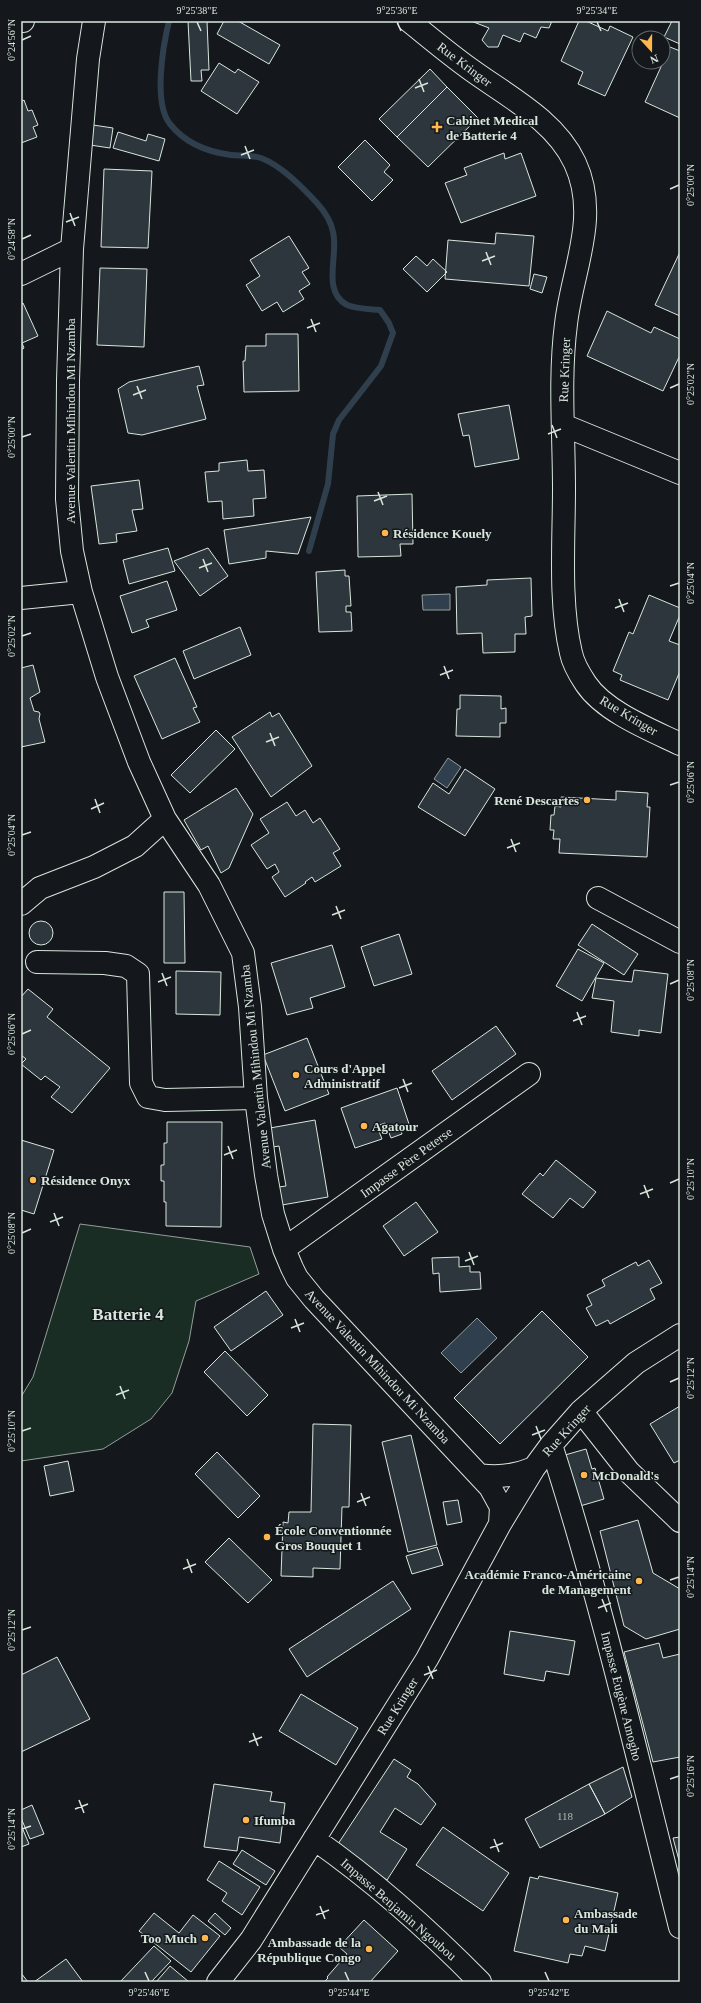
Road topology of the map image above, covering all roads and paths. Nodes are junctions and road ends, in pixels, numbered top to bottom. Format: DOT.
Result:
graph roads {
  1 [pos="94,21"];
  2 [pos="409,21"];
  3 [pos="72,249"];
  4 [pos="21,274"];
  5 [pos="563,425"];
  6 [pos="680,473"];
  7 [pos="81,592"];
  8 [pos="21,598"];
  9 [pos="680,744"];
  10 [pos="165,819"];
  11 [pos="598,898"];
  12 [pos="21,904"];
  13 [pos="680,942"];
  14 [pos="37,962"];
  15 [pos="529,1074"];
  16 [pos="256,1098"];
  17 [pos="284,1249"];
  18 [pos="680,1335"];
  19 [pos="581,1411"];
  20 [pos="550,1445"];
  21 [pos="534,1468"];
  22 [pos="480,1475"];
  23 [pos="680,1521"];
  24 [pos="500,1524"];
  25 [pos="314,1840"];
  26 [pos="680,1927"];
  27 [pos="218,1982"];
  28 [pos="480,1982"];
  1 -- 3 [label="street, Avenue Valentin Mihindou Mi Nzamba"];
  2 -- 5 [label="street, Rue Kringer"];
  3 -- 4 [label="street"];
  3 -- 7 [label="street, Avenue Valentin Mihindou Mi Nzamba"];
  5 -- 6 [label="street"];
  5 -- 9 [label="street, Rue Kringer"];
  7 -- 8 [label="street"];
  7 -- 10 [label="street, Avenue Valentin Mihindou Mi Nzamba"];
  10 -- 12 [label="street"];
  10 -- 16 [label="street, Avenue Valentin Mihindou Mi Nzamba"];
  11 -- 13 [label="street"];
  14 -- 16 [label="street"];
  15 -- 17 [label="street, Impasse Père Peterse"];
  16 -- 17 [label="street, Avenue Valentin Mihindou Mi Nzamba"];
  17 -- 22 [label="street, Avenue Valentin Mihindou Mi Nzamba"];
  18 -- 19 [label="street, Rue Kringer"];
  19 -- 20 [label="street, Rue Kringer"];
  19 -- 23 [label="street"];
  20 -- 21 [label="street, Rue Kringer"];
  20 -- 26 [label="street, Impasse Eugène Amogho"];
  21 -- 22 [label="street"];
  21 -- 24 [label="street, Rue Kringer"];
  22 -- 24 [label="street, Avenue Valentin Mihindou Mi Nzamba"];
  24 -- 25 [label="street, Rue Kringer"];
  25 -- 27 [label="street, Rue Kringer"];
  25 -- 28 [label="street, Impasse Benjamin Ngoubou"];
}
